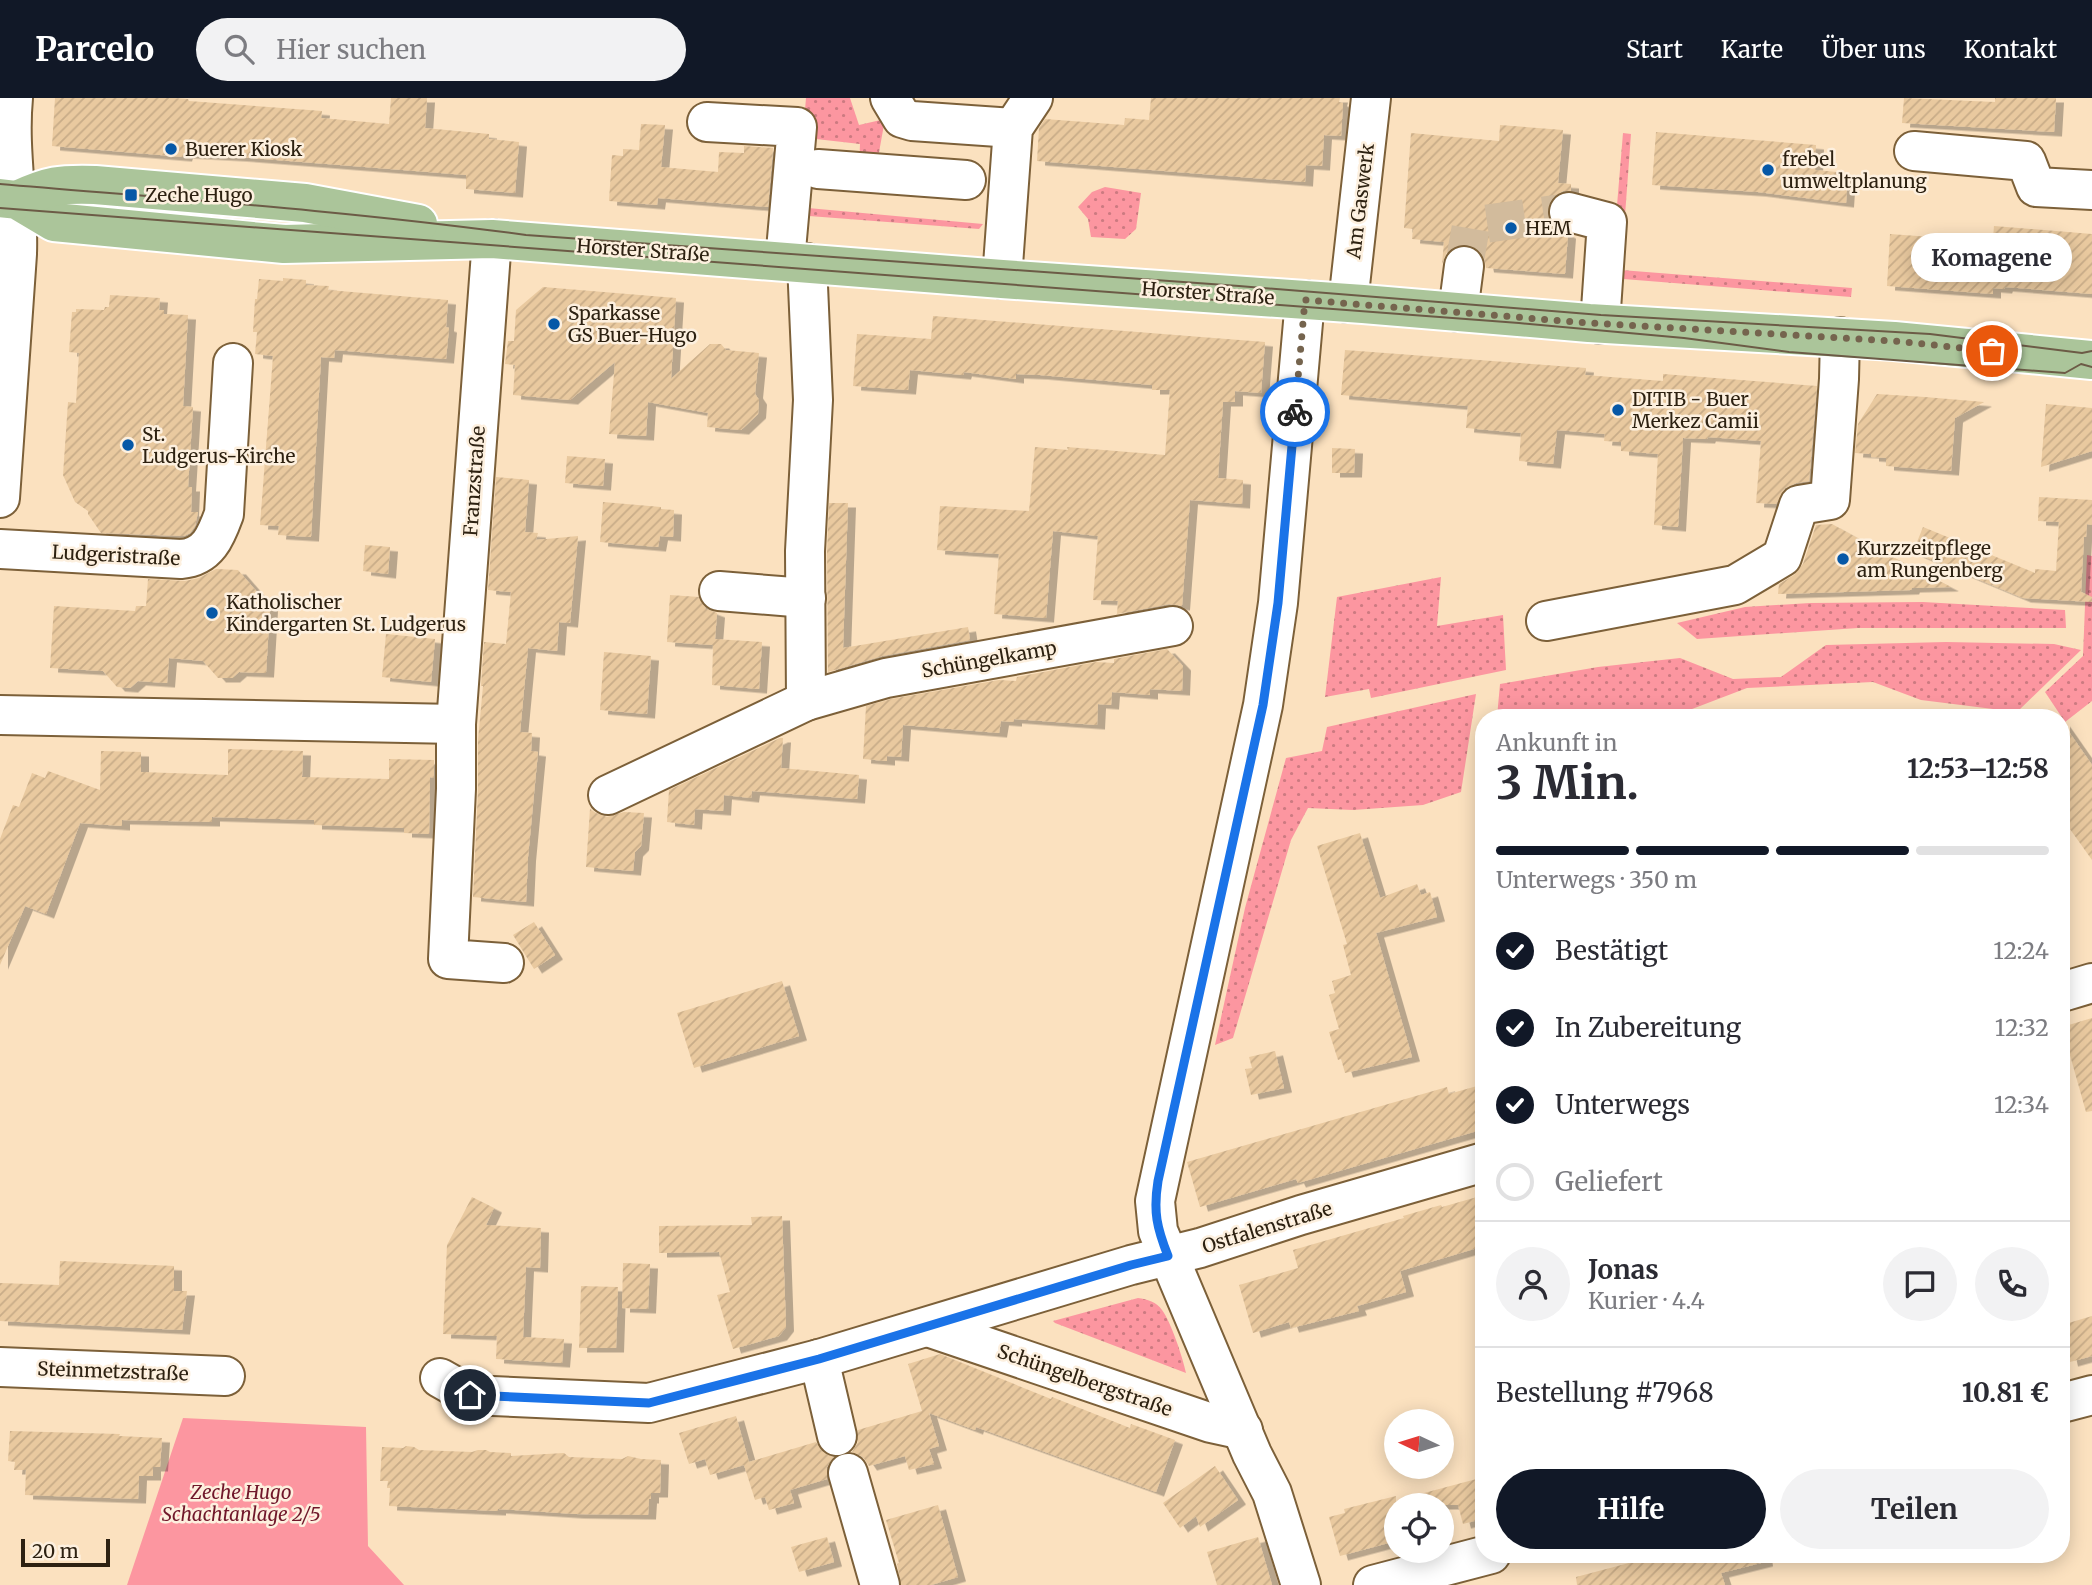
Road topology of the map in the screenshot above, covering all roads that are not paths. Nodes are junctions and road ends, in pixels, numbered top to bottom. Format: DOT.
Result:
graph roads {
  1 [pos="13,98"];
  2 [pos="1371,98"];
  3 [pos="896,108"];
  4 [pos="1023,113"];
  5 [pos="707,122"];
  6 [pos="1914,151"];
  7 [pos="818,169"];
  8 [pos="899,175"];
  9 [pos="966,180"];
  10 [pos="2092,190"];
  11 [pos="8,199"];
  12 [pos="1570,212"];
  13 [pos="492,239"];
  14 [pos="796,262"];
  15 [pos="1464,266"];
  16 [pos="1002,279"];
  17 [pos="1305,300"];
  18 [pos="1348,303"];
  19 [pos="1458,312"];
  20 [pos="1600,324"];
  21 [pos="1840,337"];
  22 [pos="2092,360"];
  23 [pos="233,363"];
  24 [pos="0,498"];
  25 [pos="0,549"];
  26 [pos="719,591"];
  27 [pos="806,598"];
  28 [pos="1546,621"];
  29 [pos="1173,626"];
  30 [pos="806,701"];
  31 [pos="0,715"];
  32 [pos="456,724"];
  33 [pos="608,795"];
  34 [pos="504,963"];
  35 [pos="2092,983"];
  36 [pos="2070,990"];
  37 [pos="1475,1165"];
  38 [pos="1168,1256"];
  39 [pos="928,1327"];
  40 [pos="819,1359"];
  41 [pos="0,1367"];
  42 [pos="225,1376"];
  43 [pos="440,1378"];
  44 [pos="2092,1395"];
  45 [pos="2070,1401"];
  46 [pos="1243,1430"];
  47 [pos="837,1436"];
  48 [pos="848,1472"];
  49 [pos="1475,1558"];
  50 [pos="880,1585"];
  51 [pos="1301,1585"];
  52 [pos="1373,1585"];
  1 -- 11 [label="street"];
  2 -- 18 [label="street, Am Gaswerk"];
  3 -- 4 [label="street"];
  3 -- 8 [label="street"];
  4 -- 16 [label="street"];
  5 -- 14 [label="street"];
  6 -- 10 [label="street"];
  7 -- 8 [label="street"];
  8 -- 9 [label="street"];
  11 -- 13 [label="main road, Horster Straße"];
  11 -- 24 [label="street"];
  12 -- 20 [label="street"];
  13 -- 14 [label="main road, Horster Straße"];
  13 -- 32 [label="street, Franzstraße"];
  14 -- 16 [label="main road, Horster Straße"];
  14 -- 27 [label="street"];
  15 -- 19 [label="street"];
  16 -- 17 [label="main road, Horster Straße"];
  17 -- 18 [label="main road, Horster Straße"];
  17 -- 38 [label="street"];
  18 -- 19 [label="main road, Horster Straße"];
  19 -- 20 [label="main road, Horster Straße"];
  20 -- 21 [label="main road, Horster Straße"];
  21 -- 22 [label="main road, Horster Straße"];
  21 -- 28 [label="street"];
  23 -- 25 [label="street, Ludgeristraße"];
  26 -- 27 [label="street"];
  27 -- 30 [label="street"];
  29 -- 30 [label="street, Schüngelkamp"];
  30 -- 33 [label="street, Schüngelkamp"];
  31 -- 32 [label="street"];
  32 -- 34 [label="street, Franzstraße"];
  35 -- 36 [label="street"];
  37 -- 38 [label="street, Ostfalenstraße"];
  38 -- 39 [label="street, Ostfalenstraße"];
  38 -- 46 [label="street"];
  39 -- 40 [label="street, Ostfalenstraße"];
  39 -- 46 [label="street, Schüngelbergstraße"];
  40 -- 43 [label="street, Ostfalenstraße"];
  40 -- 47 [label="street"];
  41 -- 42 [label="street, Steinmetzstraße"];
  44 -- 45 [label="street"];
  46 -- 51 [label="street"];
  48 -- 50 [label="street"];
  49 -- 52 [label="street"];
}
